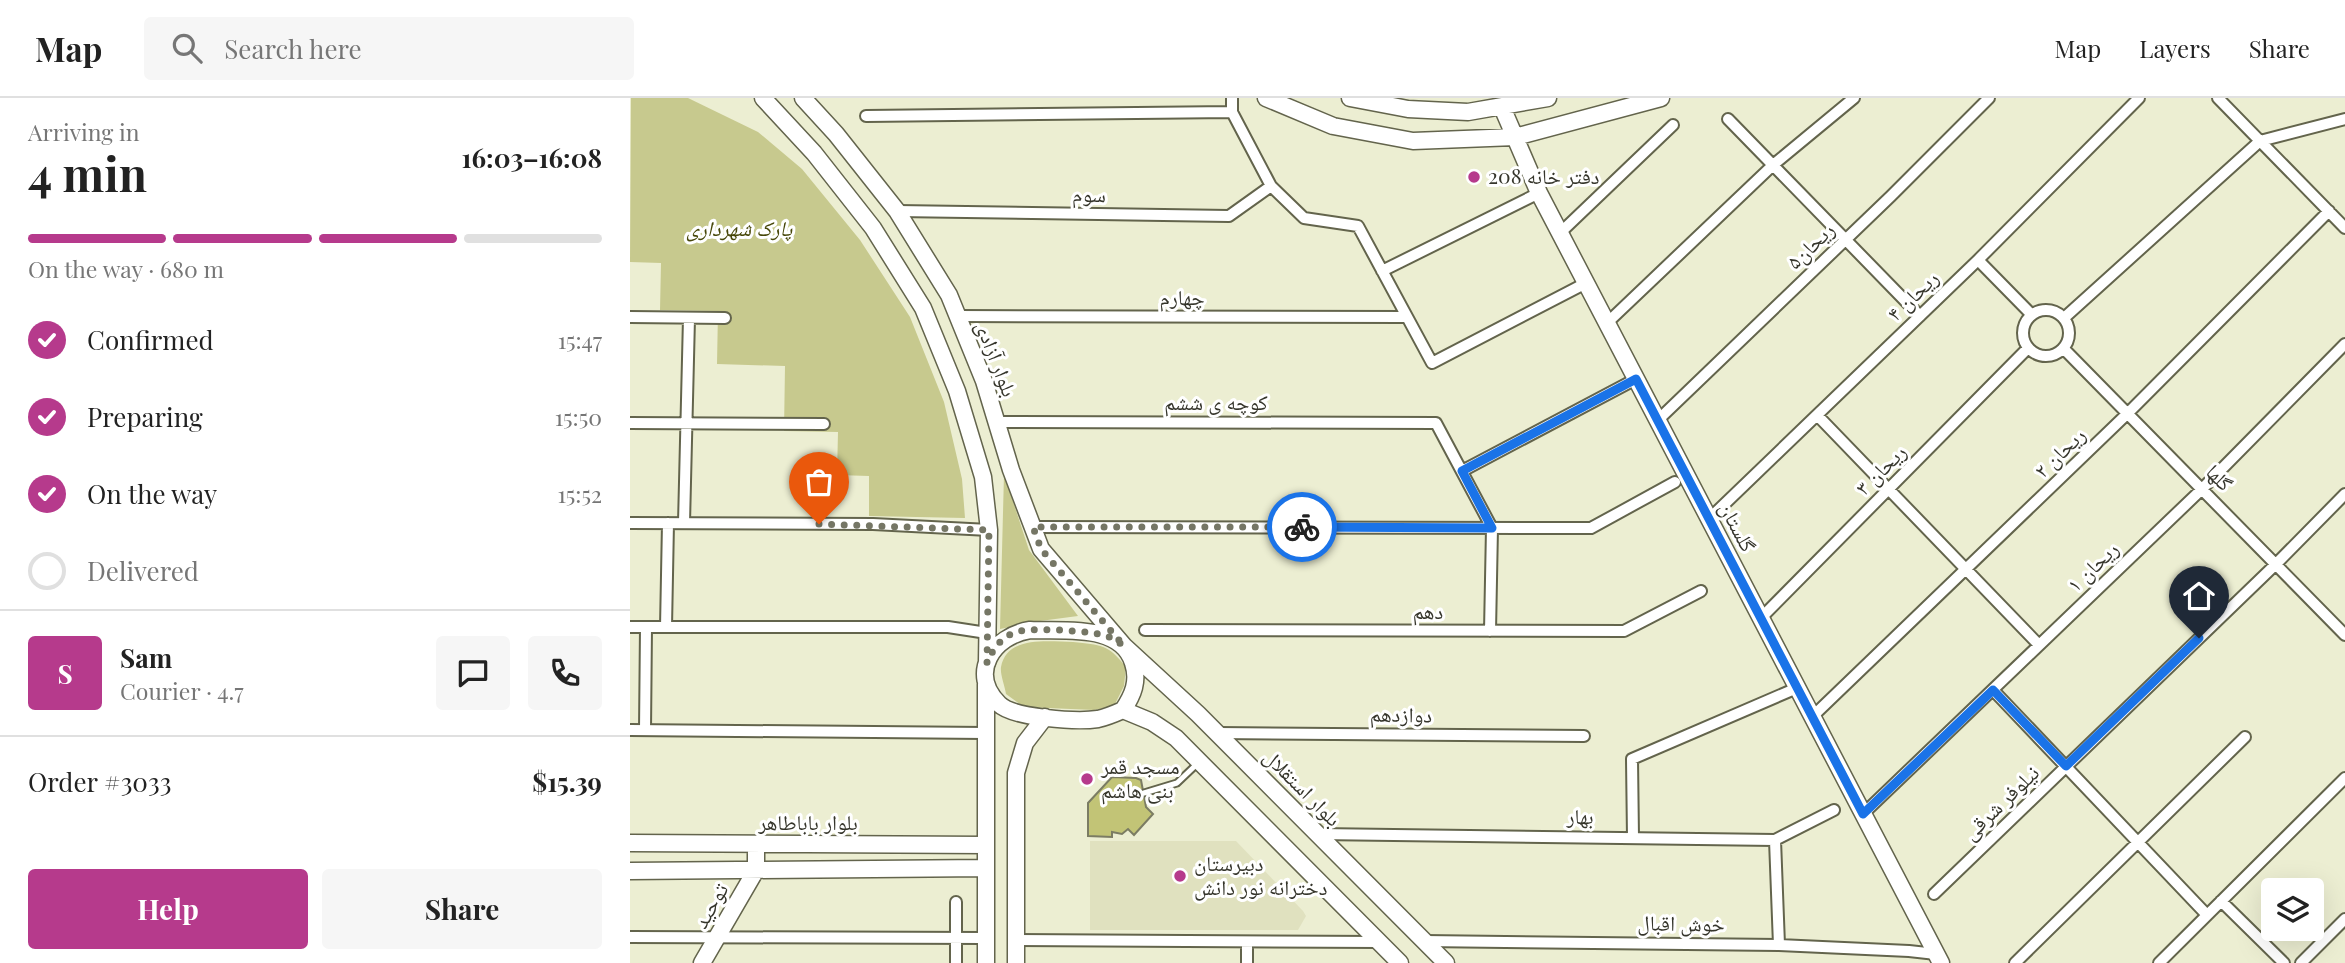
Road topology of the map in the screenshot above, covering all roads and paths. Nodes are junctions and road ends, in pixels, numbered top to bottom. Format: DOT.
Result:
graph roads {
  1 [pos="763,98"];
  2 [pos="803,98"];
  3 [pos="1232,98"];
  4 [pos="1266,98"];
  5 [pos="1350,98"];
  6 [pos="1548,98"];
  7 [pos="1661,98"];
  8 [pos="1854,98"];
  9 [pos="1989,98"];
  10 [pos="2139,98"];
  11 [pos="2218,98"];
  12 [pos="1502,107"];
  13 [pos="1233,111"];
  14 [pos="866,116"];
  15 [pos="1728,119"];
  16 [pos="2345,119"];
  17 [pos="1673,125"];
  18 [pos="1515,137"];
  19 [pos="2260,141"];
  20 [pos="1773,164"];
  21 [pos="1271,186"];
  22 [pos="1539,193"];
  23 [pos="897,211"];
  24 [pos="2329,211"];
  25 [pos="2343,223"];
  26 [pos="1560,233"];
  27 [pos="1846,240"];
  28 [pos="1978,260"];
  29 [pos="1382,271"];
  30 [pos="1586,283"];
  31 [pos="2032,315"];
  32 [pos="958,316"];
  33 [pos="1920,316"];
  34 [pos="630,317"];
  35 [pos="1407,317"];
  36 [pos="689,318"];
  37 [pos="725,318"];
  38 [pos="2064,318"];
  39 [pos="1607,323"];
  40 [pos="2345,344"];
  41 [pos="2028,348"];
  42 [pos="2064,349"];
  43 [pos="1636,379"];
  44 [pos="2128,413"];
  45 [pos="1817,415"];
  46 [pos="1658,420"];
  47 [pos="997,422"];
  48 [pos="630,423"];
  49 [pos="687,424"];
  50 [pos="824,424"];
  51 [pos="1462,471"];
  52 [pos="1675,482"];
  53 [pos="1888,489"];
  54 [pos="2202,489"];
  55 [pos="2345,494"];
  56 [pos="1709,519"];
  57 [pos="630,523"];
  58 [pos="668,523"];
  59 [pos="684,523"];
  60 [pos="1033,527"];
  61 [pos="1492,528"];
  62 [pos="989,530"];
  63 [pos="2276,564"];
  64 [pos="1966,569"];
  65 [pos="1701,591"];
  66 [pos="1761,618"];
  67 [pos="630,627"];
  68 [pos="646,627"];
  69 [pos="666,627"];
  70 [pos="1145,630"];
  71 [pos="1490,631"];
  72 [pos="987,633"];
  73 [pos="2345,635"];
  74 [pos="2039,645"];
  75 [pos="1124,646"];
  76 [pos="987,671"];
  77 [pos="1797,688"];
  78 [pos="1993,690"];
  79 [pos="1123,710"];
  80 [pos="1045,717"];
  81 [pos="1812,717"];
  82 [pos="630,730"];
  83 [pos="645,730"];
  84 [pos="986,733"];
  85 [pos="1217,733"];
  86 [pos="1584,736"];
  87 [pos="2245,737"];
  88 [pos="1200,762"];
  89 [pos="2066,766"];
  90 [pos="2345,778"];
  91 [pos="1143,793"];
  92 [pos="1833,810"];
  93 [pos="1863,814"];
  94 [pos="1318,834"];
  95 [pos="1633,837"];
  96 [pos="1775,840"];
  97 [pos="2137,841"];
  98 [pos="630,843"];
  99 [pos="756,844"];
  100 [pos="986,845"];
  101 [pos="986,868"];
  102 [pos="756,870"];
  103 [pos="630,871"];
  104 [pos="1934,894"];
  105 [pos="2221,901"];
  106 [pos="956,902"];
  107 [pos="2207,915"];
  108 [pos="2345,919"];
  109 [pos="630,937"];
  110 [pos="717,937"];
  111 [pos="956,938"];
  112 [pos="986,938"];
  113 [pos="1016,940"];
  114 [pos="1424,941"];
  115 [pos="1247,942"];
  116 [pos="1380,943"];
  117 [pos="1779,945"];
  118 [pos="1938,959"];
  119 [pos="702,963"];
  120 [pos="956,963"];
  121 [pos="986,963"];
  122 [pos="1016,963"];
  123 [pos="1247,963"];
  124 [pos="1400,963"];
  125 [pos="1446,963"];
  126 [pos="2015,963"];
  127 [pos="2159,963"];
  128 [pos="2284,963"];
  129 [pos="2301,963"];
  1 -- 62 [label="main road"];
  2 -- 23 [label="main road, بلوار آزادی"];
  3 -- 13 [label="street"];
  4 -- 18 [label="main road"];
  5 -- 12 [label="main road"];
  6 -- 12 [label="main road"];
  7 -- 18 [label="main road"];
  8 -- 20 [label="street"];
  9 -- 27 [label="street, ریحان۵"];
  10 -- 28 [label="street, ریحان ۴"];
  11 -- 19 [label="street"];
  12 -- 18 [label="main road, گلستان"];
  13 -- 14 [label="street"];
  13 -- 21 [label="street"];
  15 -- 20 [label="street"];
  16 -- 19 [label="street"];
  17 -- 26 [label="street"];
  18 -- 22 [label="main road, گلستان"];
  19 -- 24 [label="street"];
  19 -- 38 [label="street"];
  20 -- 27 [label="street"];
  20 -- 39 [label="street"];
  21 -- 23 [label="street, سوم"];
  21 -- 29 [label="street"];
  22 -- 26 [label="main road, گلستان"];
  22 -- 29 [label="street"];
  23 -- 32 [label="main road, بلوار آزادی"];
  24 -- 25 [label="street"];
  24 -- 44 [label="street, ریحان ۲"];
  26 -- 30 [label="main road, گلستان"];
  27 -- 33 [label="street"];
  27 -- 46 [label="street, ریحان۵"];
  28 -- 31 [label="street"];
  28 -- 33 [label="street, ریحان ۴"];
  29 -- 35 [label="street"];
  30 -- 35 [label="street"];
  30 -- 39 [label="main road, گلستان"];
  31 -- 38 [label="street"];
  31 -- 41 [label="street"];
  32 -- 35 [label="street, چهارم"];
  32 -- 47 [label="main road, بلوار آزادی"];
  33 -- 45 [label="street, ریحان ۴"];
  34 -- 36 [label="street"];
  36 -- 37 [label="street"];
  36 -- 49 [label="street"];
  38 -- 42 [label="street"];
  39 -- 43 [label="main road, گلستان"];
  40 -- 54 [label="street, ریحان ۱"];
  41 -- 42 [label="street"];
  41 -- 53 [label="street, ریحان ۳"];
  42 -- 44 [label="street, گلها"];
  43 -- 46 [label="main road, گلستان"];
  43 -- 51 [label="street"];
  44 -- 54 [label="street, گلها"];
  44 -- 64 [label="street, ریحان ۲"];
  45 -- 53 [label="street"];
  45 -- 56 [label="street, ریحان ۴"];
  46 -- 56 [label="main road, گلستان"];
  47 -- 51 [label="street, کوچه ی ششم"];
  47 -- 60 [label="main road, بلوار آزادی"];
  48 -- 49 [label="street"];
  49 -- 50 [label="street"];
  49 -- 59 [label="street"];
  51 -- 61 [label="street"];
  52 -- 61 [label="street"];
  53 -- 64 [label="street"];
  53 -- 66 [label="street, ریحان ۳"];
  54 -- 63 [label="street, گلها"];
  54 -- 74 [label="street, ریحان ۱"];
  55 -- 63 [label="street, نیلوفر شرقی"];
  56 -- 66 [label="main road, گلستان"];
  57 -- 58 [label="street"];
  58 -- 59 [label="street"];
  58 -- 69 [label="street"];
  59 -- 62 [label="street"];
  60 -- 61 [label="street"];
  60 -- 75 [label="main road, بلوار آزادی"];
  61 -- 71 [label="street"];
  62 -- 72 [label="main road"];
  63 -- 73 [label="street, گلها"];
  63 -- 89 [label="street, نیلوفر شرقی"];
  64 -- 74 [label="street"];
  64 -- 81 [label="street, ریحان ۲"];
  65 -- 71 [label="street, دهم"];
  66 -- 77 [label="main road, گلستان"];
  67 -- 68 [label="street"];
  68 -- 69 [label="street"];
  68 -- 83 [label="street"];
  69 -- 72 [label="street"];
  70 -- 71 [label="street, دهم"];
  72 -- 76 [label="main road"];
  74 -- 78 [label="street, ریحان ۱"];
  75 -- 76 [label="main road"];
  75 -- 79 [label="main road"];
  75 -- 85 [label="main road, بلوار استقلال"];
  76 -- 80 [label="main road"];
  76 -- 84 [label="main road"];
  77 -- 81 [label="main road, گلستان"];
  77 -- 95 [label="street"];
  78 -- 89 [label="street"];
  78 -- 93 [label="street, ریحان ۱"];
  79 -- 80 [label="main road"];
  79 -- 88 [label="main road"];
  80 -- 113 [label="main road"];
  81 -- 93 [label="main road, گلستان"];
  82 -- 83 [label="street"];
  83 -- 84 [label="street"];
  84 -- 100 [label="main road"];
  85 -- 86 [label="street, دوازدهم"];
  85 -- 94 [label="main road, بلوار استقلال"];
  87 -- 97 [label="street"];
  88 -- 91 [label="lane"];
  88 -- 116 [label="main road"];
  89 -- 97 [label="street"];
  89 -- 104 [label="street, نیلوفر شرقی"];
  90 -- 105 [label="street"];
  92 -- 96 [label="street, بهار"];
  93 -- 118 [label="main road, گلستان"];
  94 -- 95 [label="street, بهار"];
  94 -- 114 [label="main road, بلوار استقلال"];
  95 -- 96 [label="street, بهار"];
  96 -- 117 [label="street"];
  97 -- 107 [label="street"];
  97 -- 126 [label="street"];
  98 -- 99 [label="main road, بلوار باباطاهر"];
  99 -- 100 [label="main road, بلوار باباطاهر"];
  99 -- 102 [label="main road"];
  100 -- 101 [label="main road"];
  101 -- 102 [label="main road"];
  101 -- 112 [label="main road"];
  102 -- 103 [label="main road"];
  102 -- 110 [label="main road, توحید"];
  105 -- 107 [label="street"];
  105 -- 128 [label="street"];
  106 -- 111 [label="street"];
  107 -- 127 [label="street"];
  108 -- 129 [label="street"];
  109 -- 110 [label="street"];
  110 -- 111 [label="street"];
  110 -- 119 [label="main road, توحید"];
  111 -- 112 [label="street"];
  111 -- 120 [label="street"];
  112 -- 121 [label="main road"];
  113 -- 115 [label="street"];
  113 -- 122 [label="main road"];
  114 -- 117 [label="street, خوش اقبال"];
  114 -- 125 [label="main road, بلوار استقلال"];
  115 -- 116 [label="street"];
  115 -- 123 [label="street"];
  116 -- 124 [label="main road"];
  117 -- 118 [label="street, خوش اقبال"];
}
